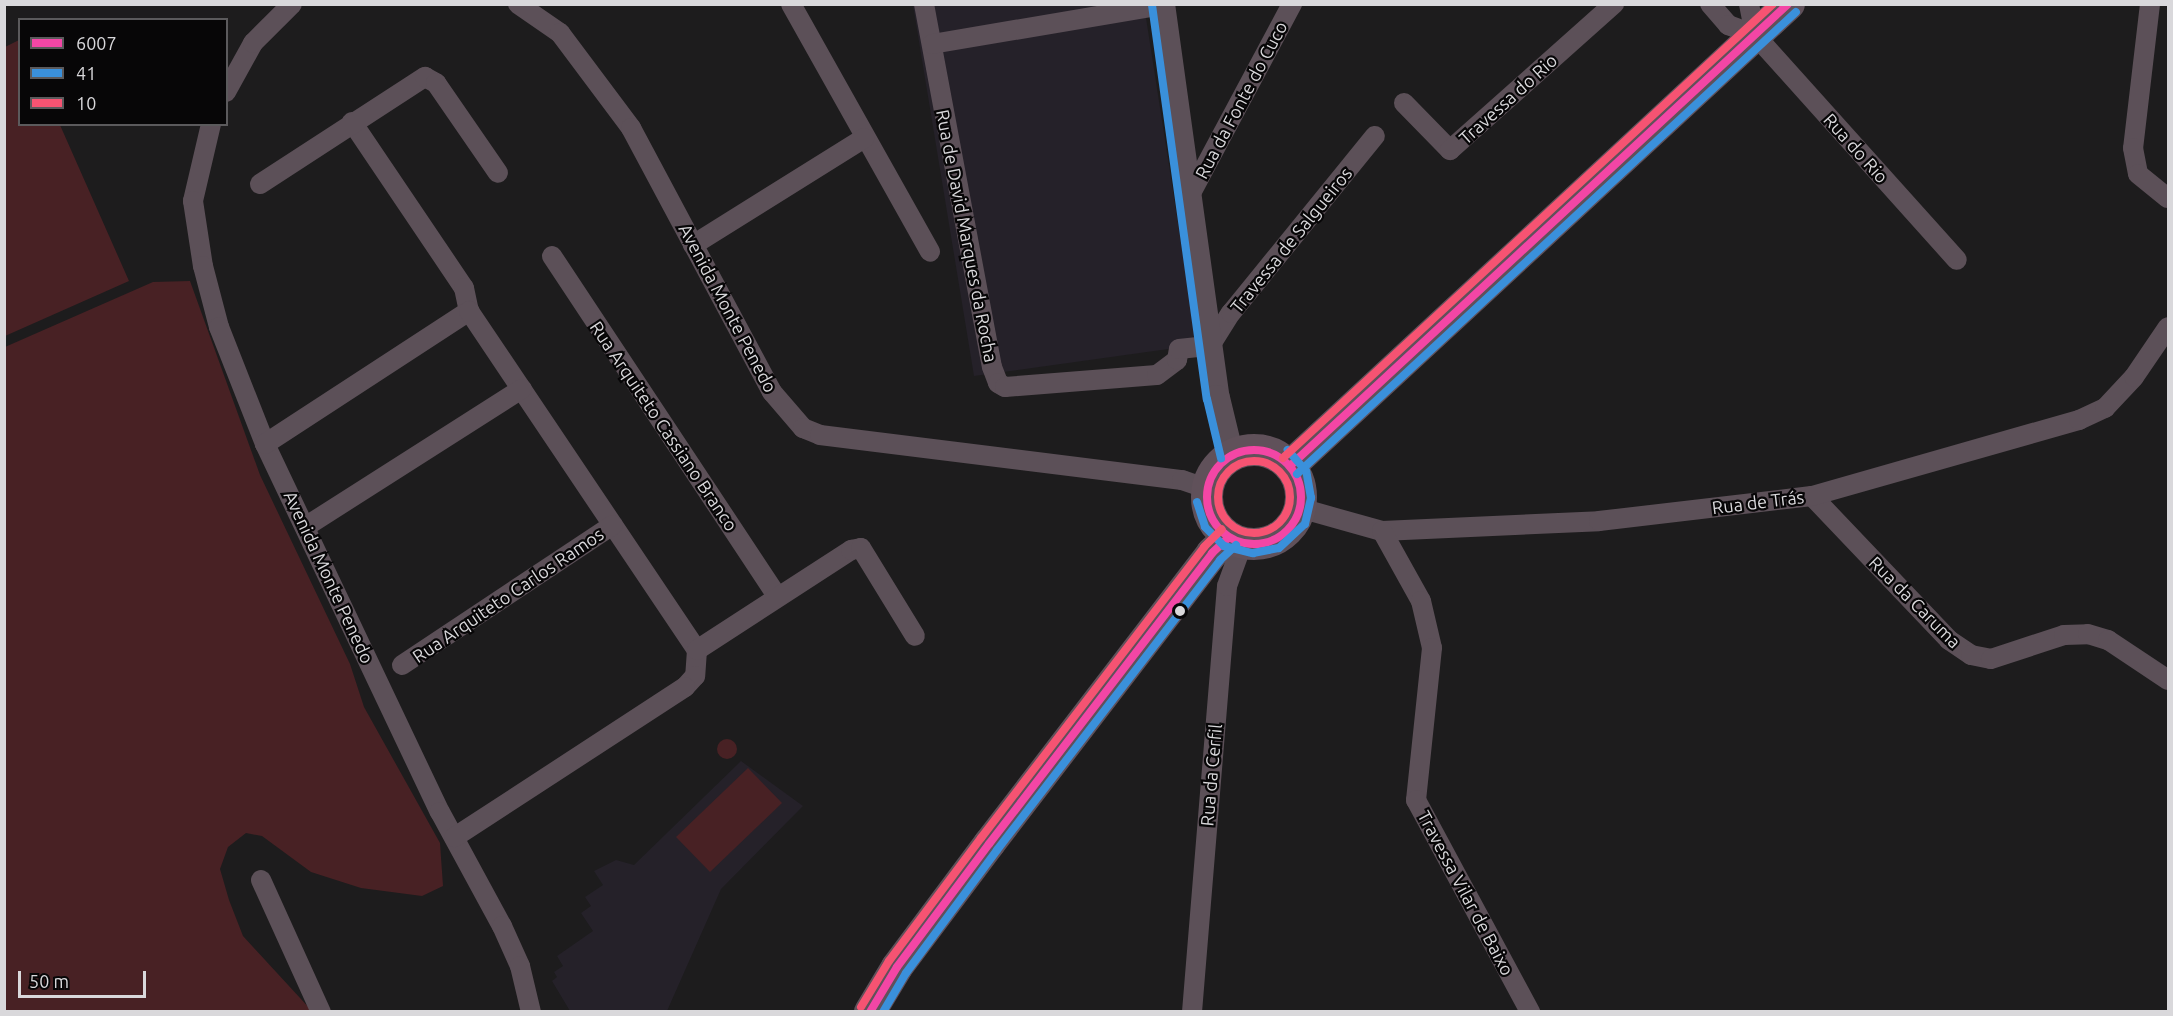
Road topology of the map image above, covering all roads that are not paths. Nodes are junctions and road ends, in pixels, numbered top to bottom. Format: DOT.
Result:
graph roads {
  1 [pos="292,4"];
  2 [pos="518,4"];
  3 [pos="791,4"];
  4 [pos="924,4"];
  5 [pos="1292,4"];
  6 [pos="1614,4"];
  7 [pos="1710,4"];
  8 [pos="1749,4"];
  9 [pos="1789,4"];
  10 [pos="2150,4"];
  11 [pos="1162,5"];
  12 [pos="1755,35"];
  13 [pos="932,44"];
  14 [pos="228,88"];
  15 [pos="1404,103"];
  16 [pos="352,122"];
  17 [pos="211,126"];
  18 [pos="1375,136"];
  19 [pos="864,138"];
  20 [pos="498,173"];
  21 [pos="260,184"];
  22 [pos="1190,195"];
  23 [pos="2169,198"];
  24 [pos="693,244"];
  25 [pos="930,252"];
  26 [pos="552,256"];
  27 [pos="1957,260"];
  28 [pos="469,311"];
  29 [pos="2169,327"];
  30 [pos="1209,346"];
  31 [pos="522,389"];
  32 [pos="266,444"];
  33 [pos="1231,456"];
  34 [pos="1290,465"];
  35 [pos="1208,489"];
  36 [pos="1812,496"];
  37 [pos="1300,508"];
  38 [pos="613,525"];
  39 [pos="305,527"];
  40 [pos="1382,531"];
  41 [pos="1236,539"];
  42 [pos="777,596"];
  43 [pos="915,636"];
  44 [pos="697,650"];
  45 [pos="402,665"];
  46 [pos="2169,680"];
  47 [pos="455,837"];
  48 [pos="261,880"];
  49 [pos="321,1011"];
  50 [pos="531,1011"];
  51 [pos="870,1011"];
  52 [pos="1192,1011"];
  53 [pos="1530,1011"];
  1 -- 14 [label="street"];
  2 -- 24 [label="street, Avenida Monte Penedo"];
  3 -- 19 [label="street"];
  4 -- 13 [label="street, Rua de David Marques da Rocha"];
  5 -- 22 [label="street, Rua da Fonte do Cuco"];
  6 -- 15 [label="street, Travessa do Rio"];
  7 -- 12 [label="street, Rua do Rio"];
  8 -- 12 [label="street"];
  9 -- 12 [label="main road"];
  10 -- 23 [label="street"];
  11 -- 13 [label="street"];
  11 -- 22 [label="street"];
  12 -- 27 [label="street, Rua do Rio"];
  12 -- 34 [label="main road"];
  13 -- 30 [label="street, Rua de David Marques da Rocha"];
  16 -- 20 [label="street"];
  16 -- 21 [label="street"];
  16 -- 28 [label="street"];
  17 -- 32 [label="street, Avenida Monte Penedo"];
  18 -- 30 [label="street, Travessa de Salgueiros"];
  19 -- 24 [label="street"];
  19 -- 25 [label="street"];
  22 -- 30 [label="street"];
  24 -- 35 [label="street, Avenida Monte Penedo"];
  26 -- 42 [label="street, Rua Arquiteto Cassiano Branco"];
  28 -- 31 [label="street"];
  28 -- 32 [label="street"];
  29 -- 36 [label="street, Rua de Trás"];
  30 -- 33 [label="street"];
  31 -- 38 [label="street"];
  31 -- 39 [label="street"];
  32 -- 39 [label="street, Avenida Monte Penedo"];
  33 -- 34 [label="main road"];
  33 -- 35 [label="main road"];
  34 -- 37 [label="main road"];
  35 -- 41 [label="main road"];
  36 -- 40 [label="street, Rua de Trás"];
  36 -- 46 [label="street, Rua da Caruma"];
  37 -- 40 [label="street, Rua de Trás"];
  37 -- 41 [label="main road"];
  38 -- 44 [label="street"];
  38 -- 45 [label="street, Rua Arquiteto Carlos Ramos"];
  39 -- 47 [label="street, Avenida Monte Penedo"];
  40 -- 53 [label="street, Travessa Vilar de Baixo"];
  41 -- 51 [label="main road"];
  41 -- 52 [label="street, Rua da Cerfil"];
  42 -- 43 [label="street"];
  42 -- 44 [label="street"];
  44 -- 47 [label="street"];
  47 -- 50 [label="street, Avenida Monte Penedo"];
  48 -- 49 [label="street"];
}
